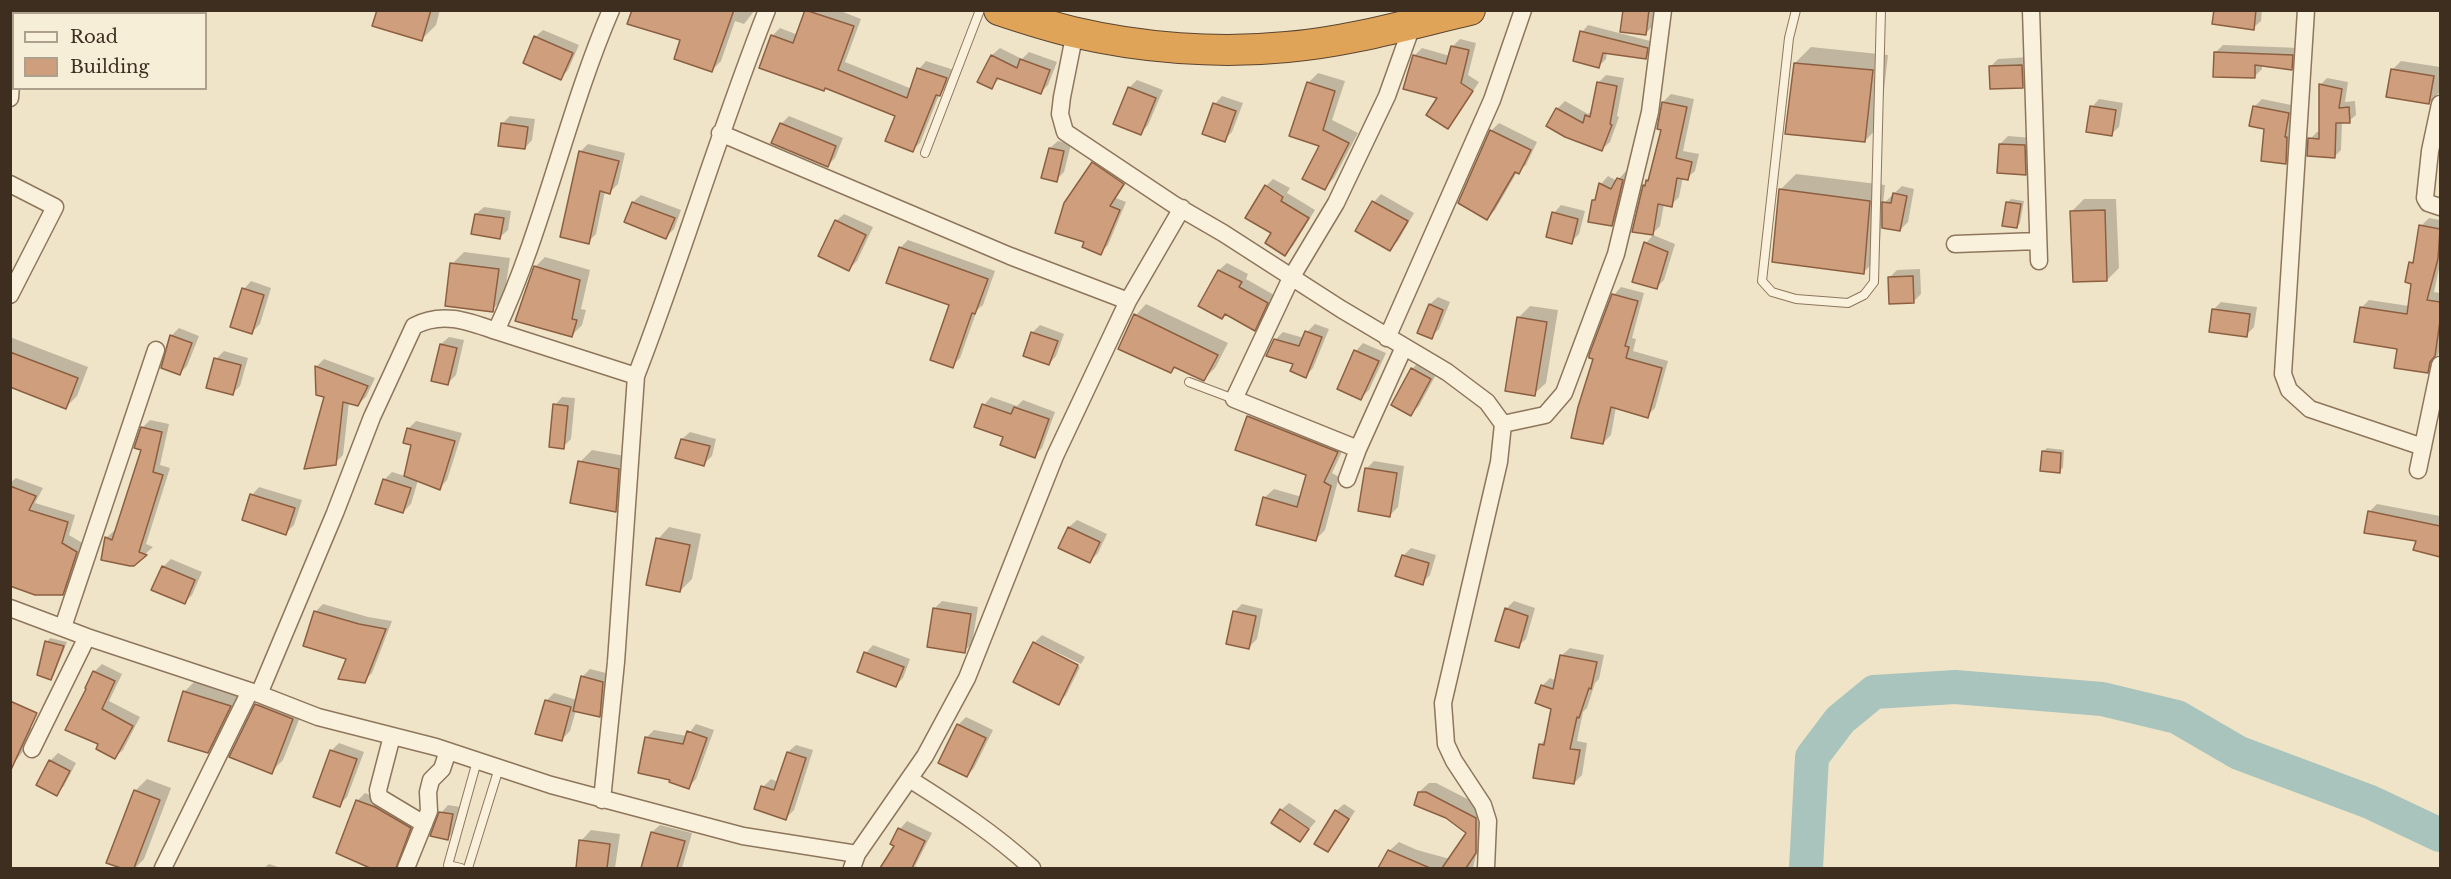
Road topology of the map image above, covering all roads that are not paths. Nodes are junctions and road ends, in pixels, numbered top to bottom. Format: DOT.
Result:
graph roads {
  1 [pos="611,10"];
  2 [pos="767,10"];
  3 [pos="980,10"];
  4 [pos="999,10"];
  5 [pos="1470,10"];
  6 [pos="1523,10"];
  7 [pos="1663,10"];
  8 [pos="1796,10"];
  9 [pos="1881,10"];
  10 [pos="2031,10"];
  11 [pos="2307,10"];
  12 [pos="1424,18"];
  13 [pos="1076,32"];
  14 [pos="12,72"];
  15 [pos="10,98"];
  16 [pos="2440,104"];
  17 [pos="720,133"];
  18 [pos="925,153"];
  19 [pos="10,184"];
  20 [pos="2440,207"];
  21 [pos="1182,208"];
  22 [pos="2038,242"];
  23 [pos="1955,244"];
  24 [pos="2039,261"];
  25 [pos="1292,278"];
  26 [pos="10,295"];
  27 [pos="1128,301"];
  28 [pos="496,331"];
  29 [pos="1387,338"];
  30 [pos="1404,347"];
  31 [pos="156,350"];
  32 [pos="2440,366"];
  33 [pos="636,376"];
  34 [pos="1190,382"];
  35 [pos="1234,399"];
  36 [pos="1503,424"];
  37 [pos="2423,447"];
  38 [pos="1358,449"];
  39 [pos="2418,470"];
  40 [pos="1347,479"];
  41 [pos="10,608"];
  42 [pos="63,627"];
  43 [pos="87,637"];
  44 [pos="254,692"];
  45 [pos="392,736"];
  46 [pos="32,749"];
  47 [pos="448,751"];
  48 [pos="477,760"];
  49 [pos="499,768"];
  50 [pos="910,780"];
  51 [pos="602,800"];
  52 [pos="424,824"];
  53 [pos="854,861"];
  54 [pos="163,868"];
  55 [pos="406,868"];
  56 [pos="461,868"];
  57 [pos="468,868"];
  58 [pos="1032,868"];
  59 [pos="1486,868"];
  1 -- 28 [label="street"];
  2 -- 17 [label="street"];
  3 -- 18 [label="lane"];
  4 -- 13 [label="highway"];
  5 -- 12 [label="highway"];
  6 -- 29 [label="street"];
  7 -- 36 [label="street"];
  8 -- 9 [label="lane"];
  10 -- 22 [label="street"];
  11 -- 37 [label="street"];
  12 -- 13 [label="highway"];
  12 -- 25 [label="street"];
  13 -- 21 [label="street"];
  14 -- 15 [label="street"];
  16 -- 20 [label="street"];
  17 -- 27 [label="street"];
  17 -- 33 [label="street"];
  19 -- 26 [label="street"];
  21 -- 25 [label="street"];
  21 -- 27 [label="street"];
  22 -- 23 [label="street"];
  22 -- 24 [label="street"];
  25 -- 29 [label="street"];
  25 -- 35 [label="street"];
  27 -- 50 [label="street"];
  28 -- 33 [label="street"];
  28 -- 44 [label="street"];
  29 -- 30 [label="street"];
  30 -- 36 [label="street"];
  30 -- 38 [label="street"];
  31 -- 42 [label="street"];
  32 -- 37 [label="street"];
  33 -- 51 [label="street"];
  34 -- 35 [label="lane"];
  35 -- 38 [label="street"];
  36 -- 59 [label="street"];
  37 -- 39 [label="street"];
  38 -- 40 [label="street"];
  41 -- 42 [label="street"];
  42 -- 43 [label="street"];
  43 -- 44 [label="street"];
  43 -- 46 [label="street"];
  44 -- 45 [label="street"];
  44 -- 54 [label="street"];
  45 -- 47 [label="street"];
  45 -- 52 [label="street"];
  47 -- 48 [label="street"];
  47 -- 52 [label="street"];
  48 -- 49 [label="street"];
  48 -- 56 [label="lane"];
  49 -- 51 [label="street"];
  49 -- 57 [label="lane"];
  50 -- 53 [label="street"];
  50 -- 58 [label="street"];
  51 -- 53 [label="street"];
  52 -- 55 [label="street"];
}
